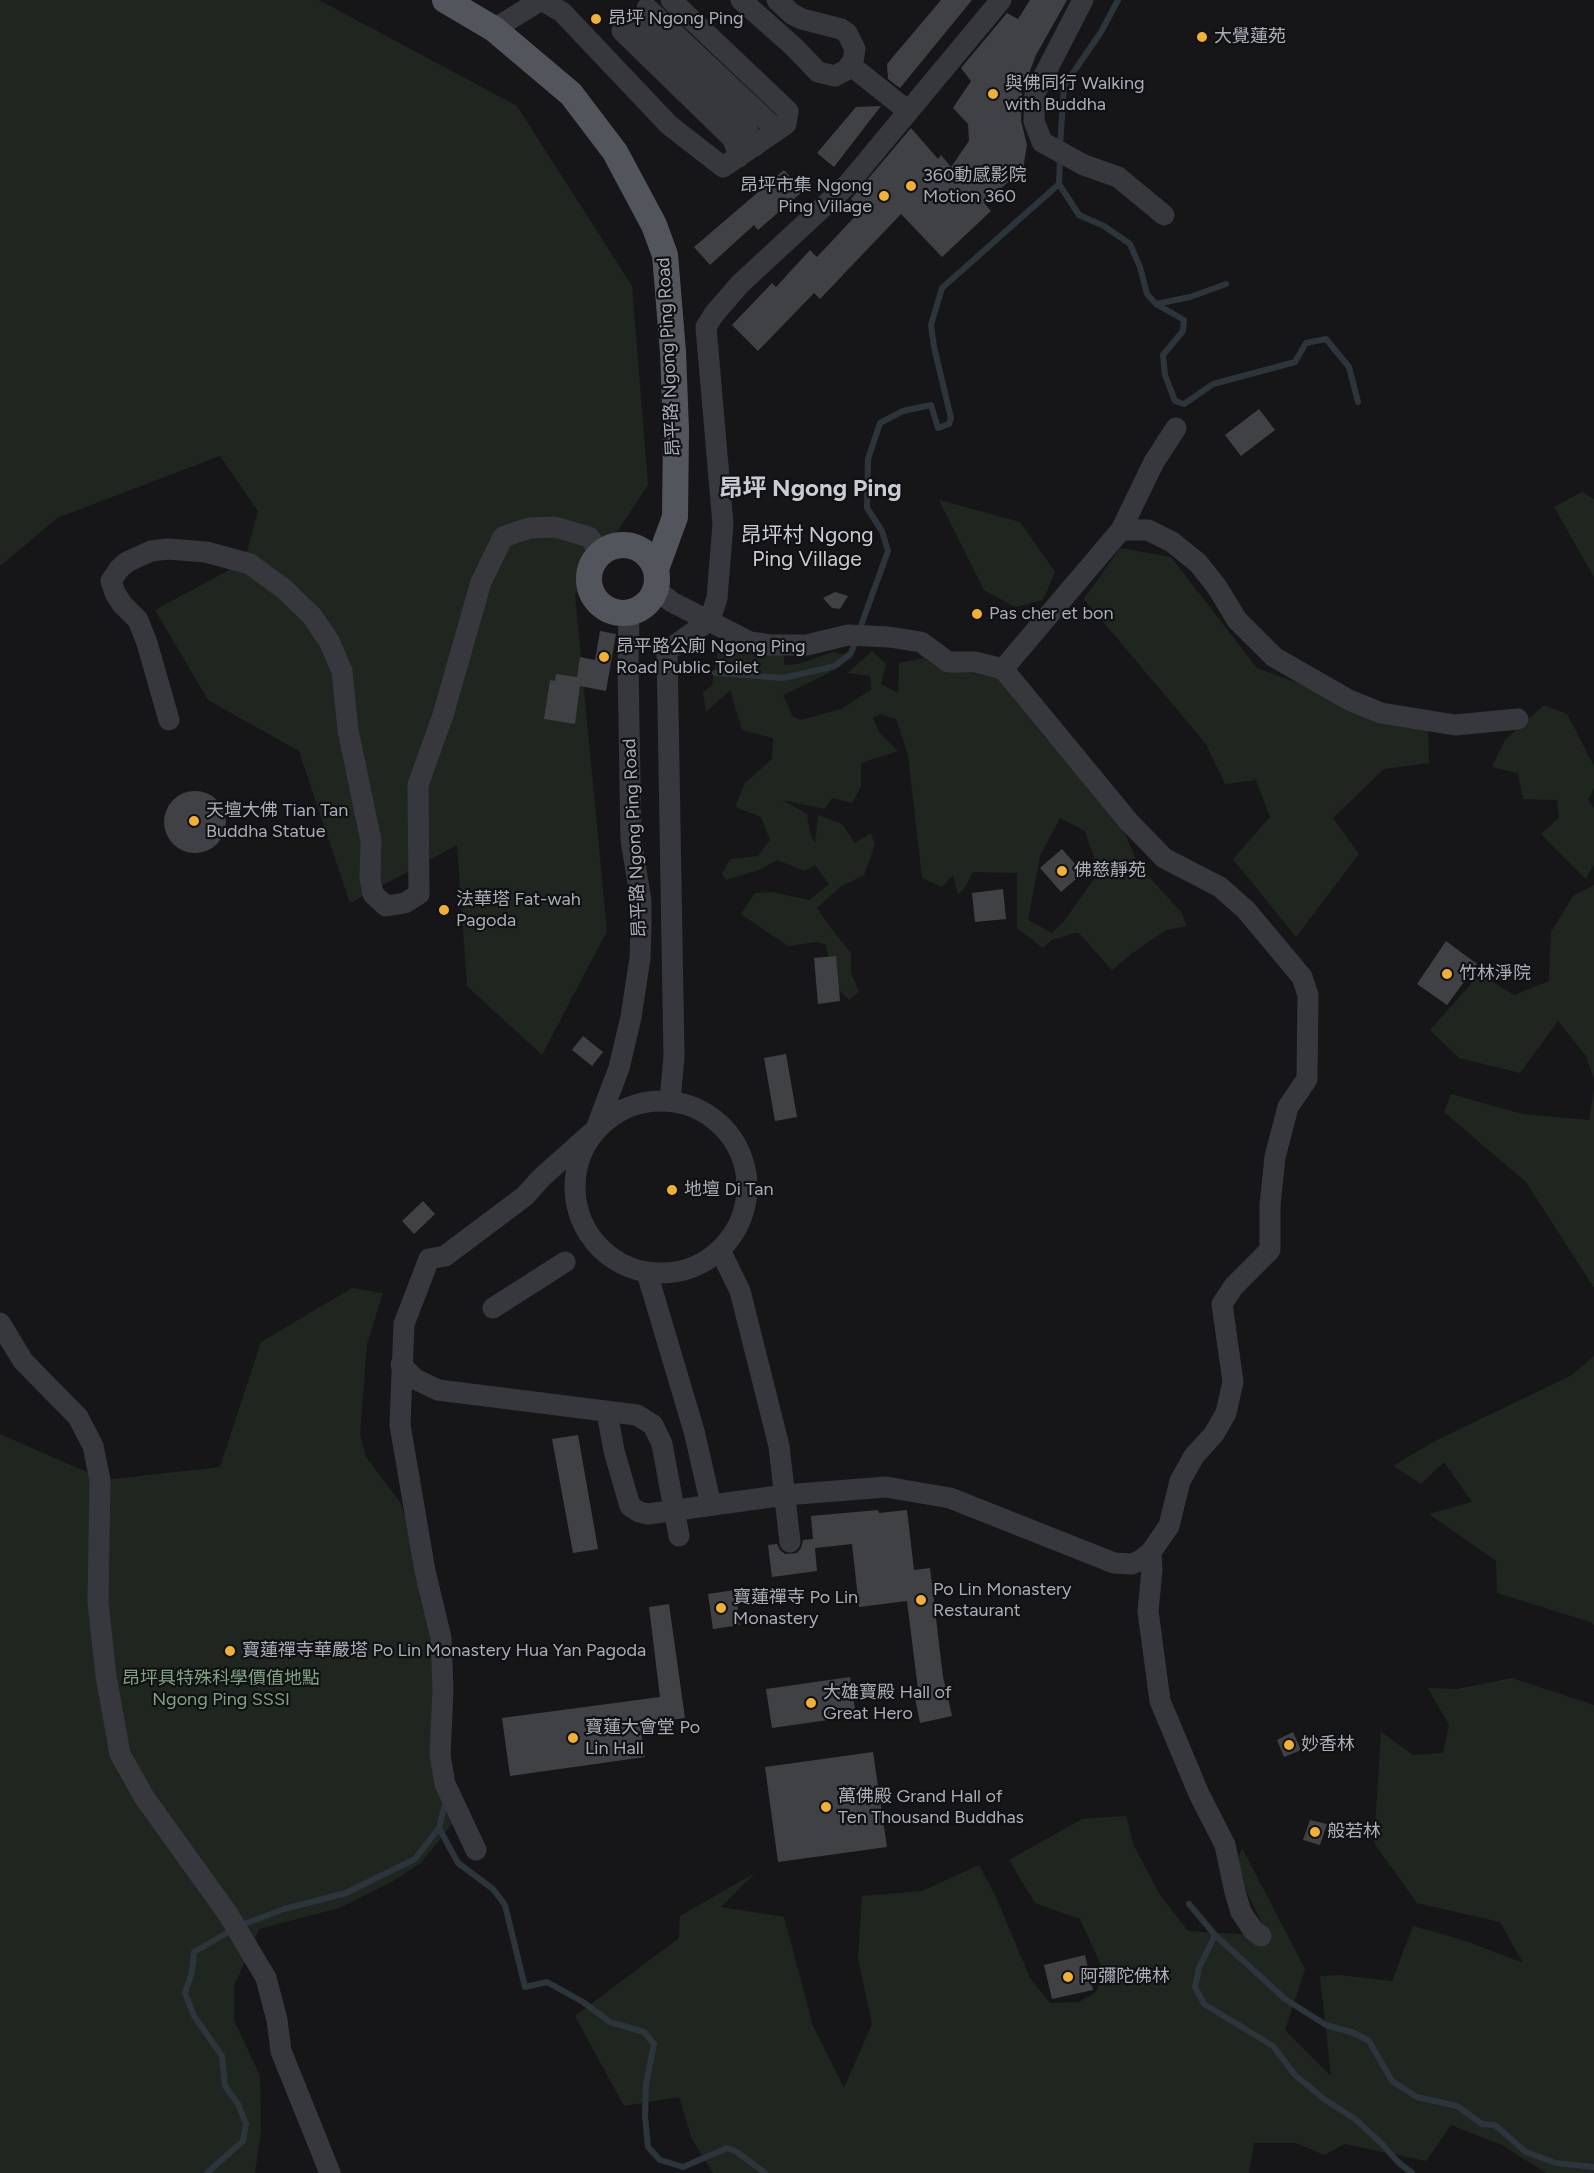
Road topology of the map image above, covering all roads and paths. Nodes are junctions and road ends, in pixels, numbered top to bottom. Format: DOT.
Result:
graph roads {
  1 [pos="445,0"];
  2 [pos="541,0"];
  3 [pos="671,0"];
  4 [pos="741,0"];
  5 [pos="777,0"];
  6 [pos="1001,0"];
  7 [pos="1083,0"];
  8 [pos="640,15"];
  9 [pos="494,29"];
  10 [pos="600,51"];
  11 [pos="859,72"];
  12 [pos="908,111"];
  13 [pos="773,134"];
  14 [pos="747,151"];
  15 [pos="1164,215"];
  16 [pos="1176,428"];
  17 [pos="675,517"];
  18 [pos="1121,530"];
  19 [pos="634,546"];
  20 [pos="601,552"];
  21 [pos="656,580"];
  22 [pos="629,613"];
  23 [pos="710,621"];
  24 [pos="1003,669"];
  25 [pos="1518,719"];
  26 [pos="169,720"];
  27 [pos="670,1100"];
  28 [pos="596,1129"];
  29 [pos="720,1250"];
  30 [pos="565,1262"];
  31 [pos="647,1273"];
  32 [pos="493,1308"];
  33 [pos="0,1323"];
  34 [pos="401,1365"];
  35 [pos="607,1412"];
  36 [pos="785,1495"];
  37 [pos="711,1505"];
  38 [pos="674,1510"];
  39 [pos="679,1536"];
  40 [pos="790,1542"];
  41 [pos="1151,1552"];
  42 [pos="476,1850"];
  43 [pos="1261,1936"];
  44 [pos="330,2173"];
  1 -- 9 [label="main road, 昂平路 Ngong Ping Road"];
  2 -- 9 [label="street"];
  2 -- 10 [label="street"];
  3 -- 13 [label="street"];
  4 -- 5 [label="street"];
  6 -- 12 [label="street"];
  7 -- 15 [label="street"];
  8 -- 10 [label="street"];
  8 -- 13 [label="street"];
  8 -- 14 [label="street"];
  9 -- 17 [label="main road, 昂平路 Ngong Ping Road"];
  10 -- 14 [label="street"];
  11 -- 12 [label="street"];
  12 -- 23 [label="street"];
  13 -- 14 [label="street"];
  16 -- 18 [label="street"];
  17 -- 19 [label="main road"];
  17 -- 21 [label="main road, 昂平路 Ngong Ping Road"];
  18 -- 24 [label="street"];
  18 -- 25 [label="street"];
  19 -- 20 [label="main road"];
  19 -- 21 [label="main road"];
  20 -- 22 [label="main road"];
  20 -- 26 [label="street"];
  21 -- 22 [label="main road"];
  21 -- 23 [label="street"];
  22 -- 28 [label="street, 昂平路 Ngong Ping Road"];
  23 -- 24 [label="street"];
  23 -- 27 [label="street"];
  24 -- 41 [label="street"];
  27 -- 28 [label="street"];
  27 -- 29 [label="street"];
  28 -- 31 [label="street"];
  28 -- 34 [label="street"];
  29 -- 31 [label="street"];
  29 -- 36 [label="street"];
  30 -- 32 [label="street"];
  31 -- 37 [label="street"];
  33 -- 44 [label="street"];
  34 -- 35 [label="street"];
  34 -- 42 [label="street"];
  35 -- 38 [label="street"];
  35 -- 38 [label="street"];
  36 -- 37 [label="street"];
  36 -- 40 [label="street"];
  36 -- 41 [label="street"];
  37 -- 38 [label="street"];
  38 -- 39 [label="street"];
  41 -- 43 [label="street"];
}
